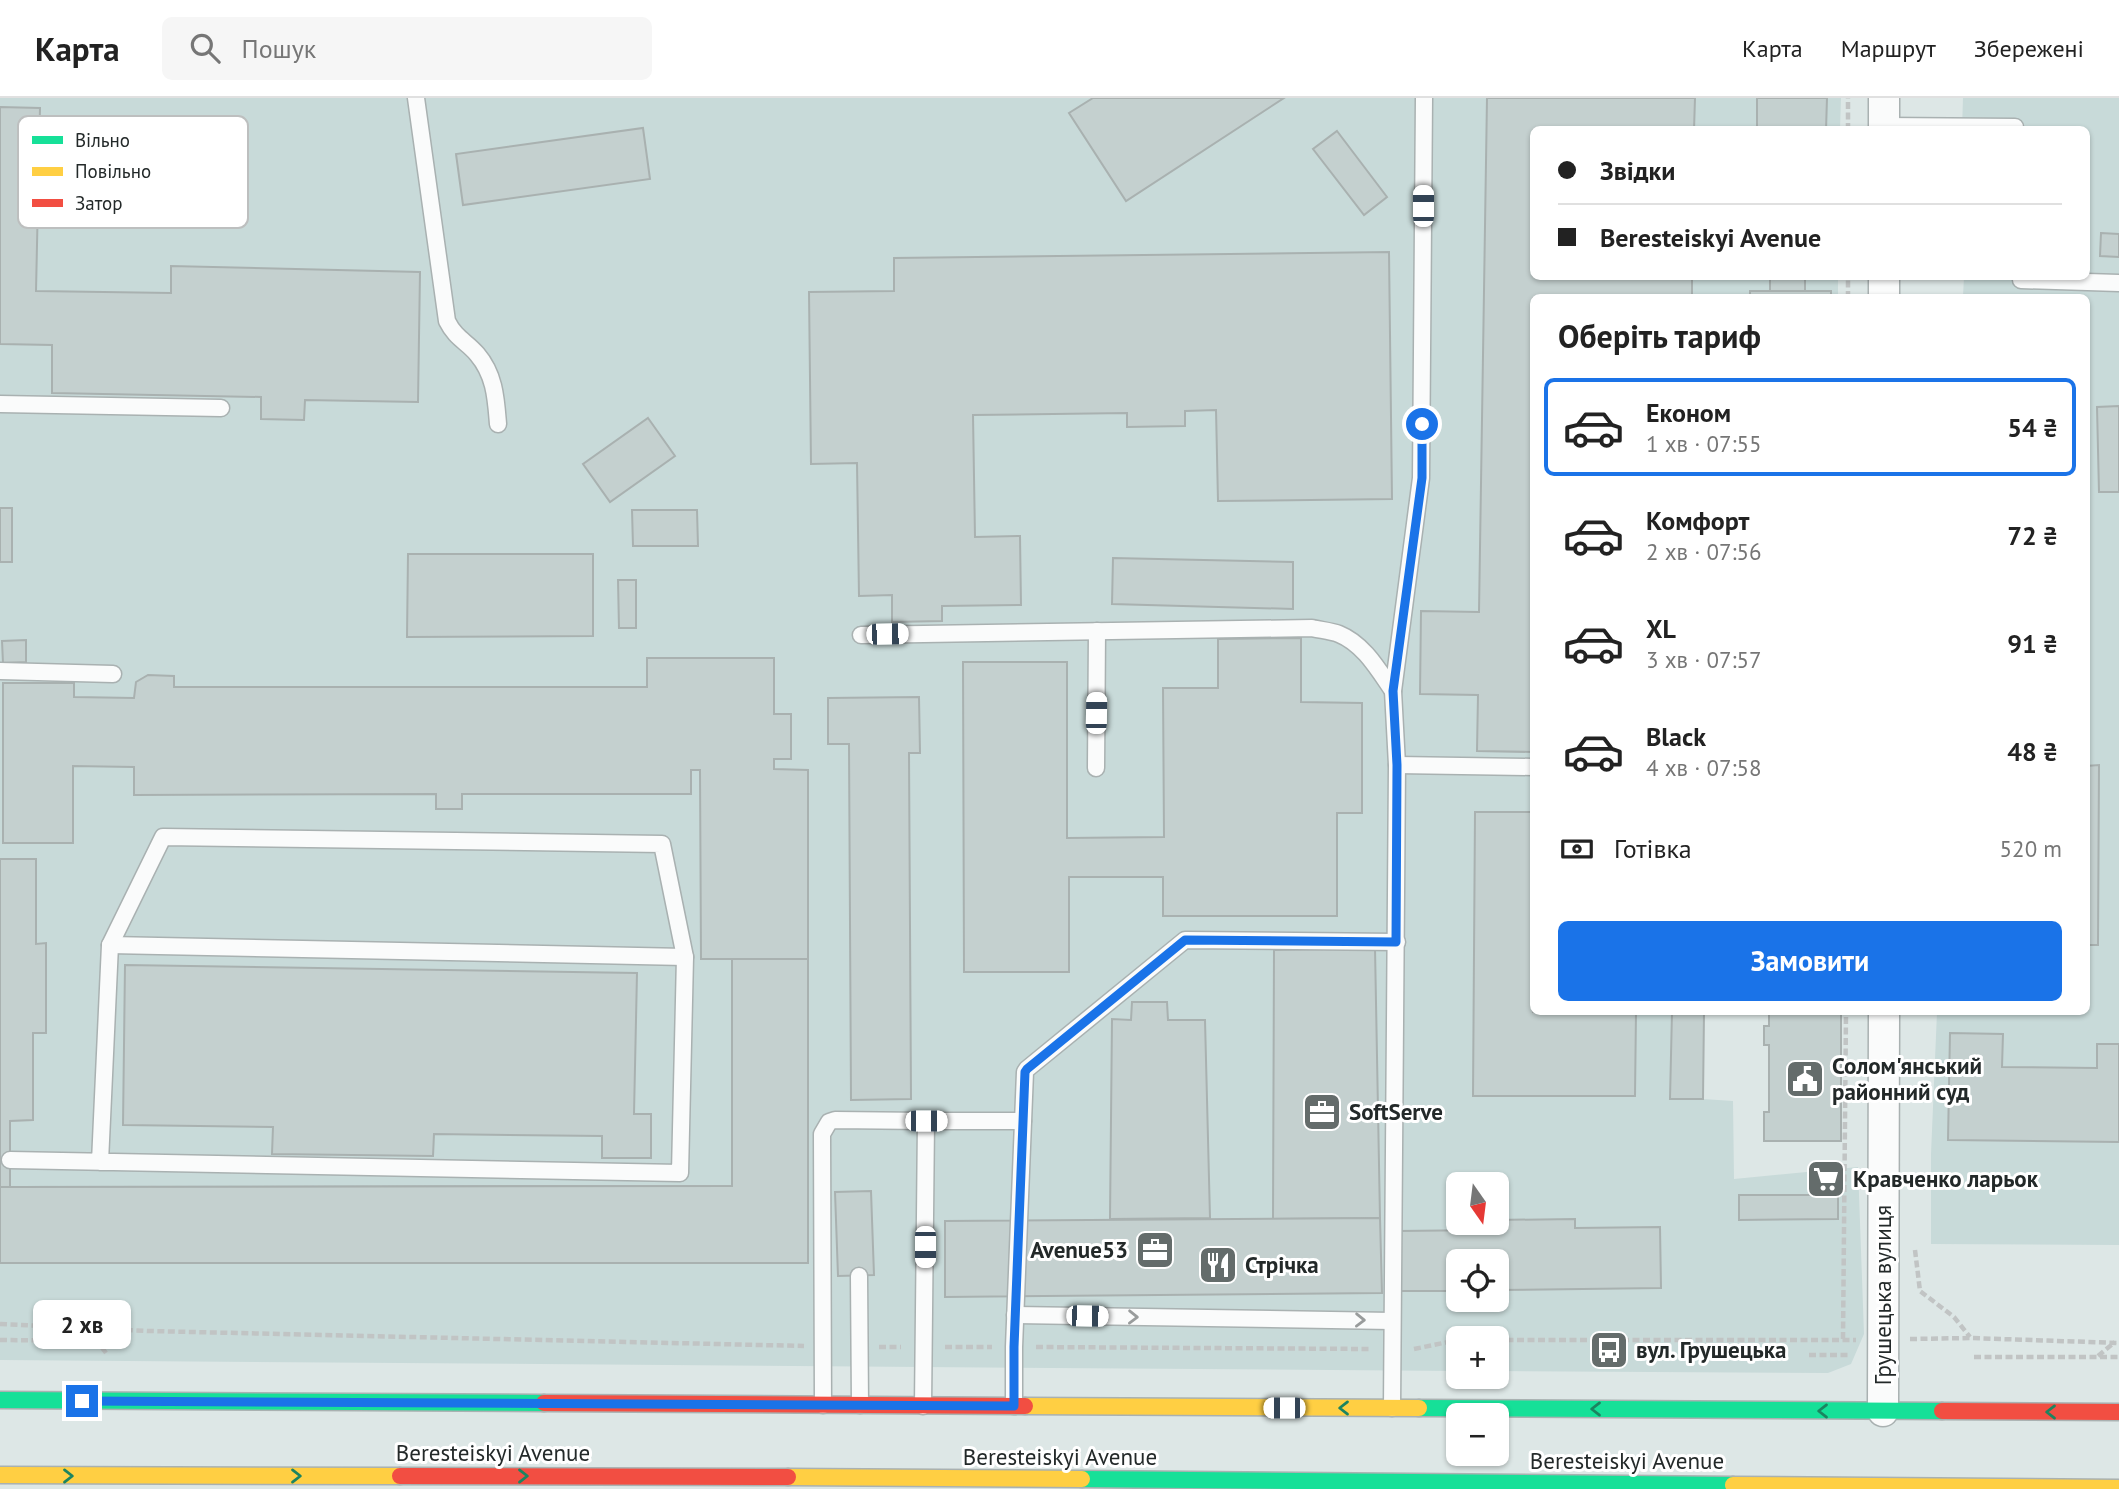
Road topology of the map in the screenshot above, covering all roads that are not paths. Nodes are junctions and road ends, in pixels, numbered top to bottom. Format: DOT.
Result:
graph roads {
  1 [pos="416,98"];
  2 [pos="1424,98"];
  3 [pos="1884,118"];
  4 [pos="2000,126"];
  5 [pos="2021,280"];
  6 [pos="2119,283"];
  7 [pos="0,404"];
  8 [pos="221,408"];
  9 [pos="498,424"];
  10 [pos="1097,631"];
  11 [pos="860,635"];
  12 [pos="0,671"];
  13 [pos="113,674"];
  14 [pos="1393,691"];
  15 [pos="1397,765"];
  16 [pos="1530,766"];
  17 [pos="1096,768"];
  18 [pos="1396,942"];
  19 [pos="110,945"];
  20 [pos="685,957"];
  21 [pos="1884,1015"];
  22 [pos="926,1121"];
  23 [pos="1023,1121"];
  24 [pos="10,1160"];
  25 [pos="100,1161"];
  26 [pos="859,1276"];
  27 [pos="1015,1315"];
  28 [pos="1392,1321"];
  29 [pos="0,1400"];
  30 [pos="823,1405"];
  31 [pos="860,1405"];
  32 [pos="923,1406"];
  33 [pos="1014,1406"];
  34 [pos="1392,1408"];
  35 [pos="1883,1411"];
  36 [pos="2119,1412"];
  37 [pos="0,1475"];
  38 [pos="375,1482"];
  39 [pos="792,1483"];
  40 [pos="1870,1488"];
  41 [pos="2119,1488"];
  1 -- 9 [label="lane"];
  2 -- 14 [label="lane"];
  3 -- 4 [label="lane"];
  5 -- 6 [label="lane"];
  7 -- 8 [label="lane"];
  10 -- 11 [label="lane"];
  10 -- 14 [label="lane"];
  10 -- 17 [label="lane"];
  12 -- 13 [label="lane"];
  14 -- 15 [label="lane"];
  15 -- 16 [label="lane"];
  15 -- 18 [label="lane"];
  18 -- 23 [label="lane"];
  18 -- 28 [label="lane"];
  19 -- 20 [label="lane"];
  19 -- 20 [label="lane"];
  19 -- 25 [label="lane"];
  20 -- 25 [label="lane"];
  21 -- 35 [label="street, Грушецька вулиця"];
  22 -- 23 [label="lane"];
  22 -- 30 [label="lane"];
  22 -- 32 [label="lane"];
  23 -- 27 [label="lane"];
  24 -- 25 [label="lane"];
  26 -- 31 [label="lane"];
  27 -- 28 [label="lane, one-way"];
  27 -- 33 [label="lane"];
  28 -- 34 [label="lane"];
  29 -- 30 [label="main road"];
  30 -- 31 [label="main road"];
  31 -- 32 [label="main road"];
  32 -- 33 [label="main road"];
  34 -- 33 [label="main road, one-way"];
  35 -- 34 [label="main road, one-way"];
  36 -- 35 [label="main road, one-way"];
  37 -- 38 [label="main road, Beresteiskyi Avenue, one-way"];
  38 -- 39 [label="main road, Beresteiskyi Avenue, one-way"];
  39 -- 40 [label="main road, Beresteiskyi Avenue"];
  40 -- 41 [label="main road, Beresteiskyi Avenue"];
}
